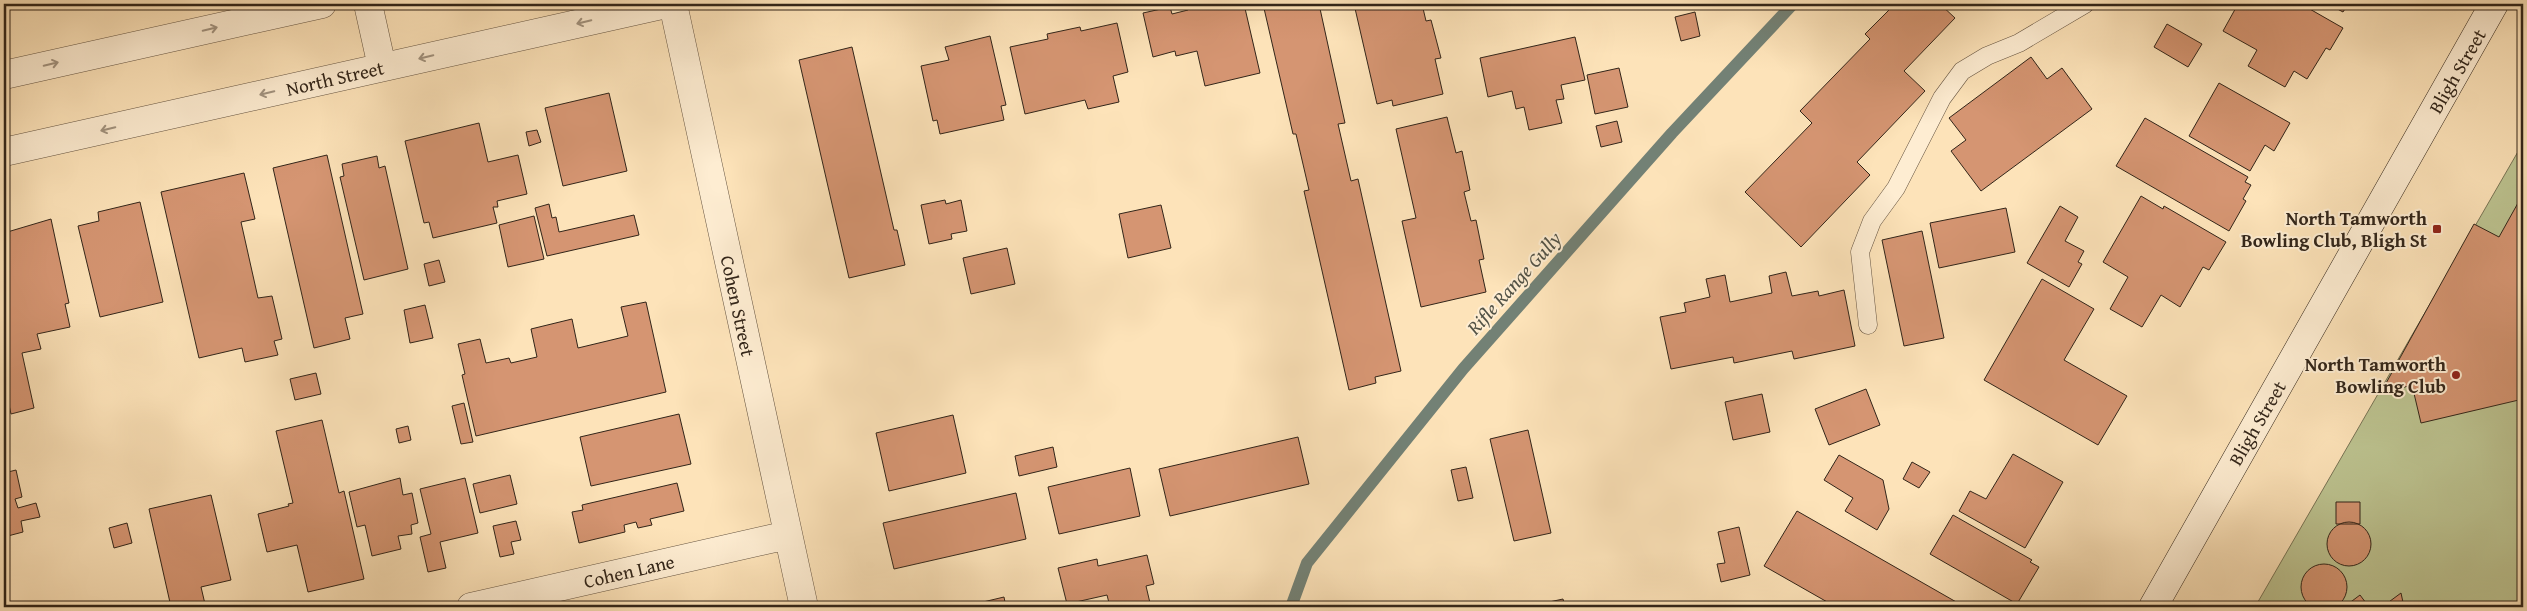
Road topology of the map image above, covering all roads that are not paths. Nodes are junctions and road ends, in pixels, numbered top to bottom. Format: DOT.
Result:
graph roads {
  1 [pos="322,4"];
  2 [pos="368,4"];
  3 [pos="666,4"];
  4 [pos="673,4"];
  5 [pos="2085,4"];
  6 [pos="2494,4"];
  7 [pos="382,67"];
  8 [pos="4,75"];
  9 [pos="4,152"];
  10 [pos="1868,325"];
  11 [pos="788,535"];
  12 [pos="471,607"];
  13 [pos="804,607"];
  14 [pos="2153,607"];
  8 -- 1 [label="street, one-way"];
  2 -- 7 [label="street"];
  3 -- 7 [label="street, North Street, one-way"];
  4 -- 11 [label="street, Cohen Street"];
  5 -- 10 [label="lane"];
  6 -- 14 [label="street, Bligh Street"];
  7 -- 9 [label="street, North Street, one-way"];
  11 -- 12 [label="street, Cohen Lane"];
  11 -- 13 [label="street, Cohen Street"];
}
